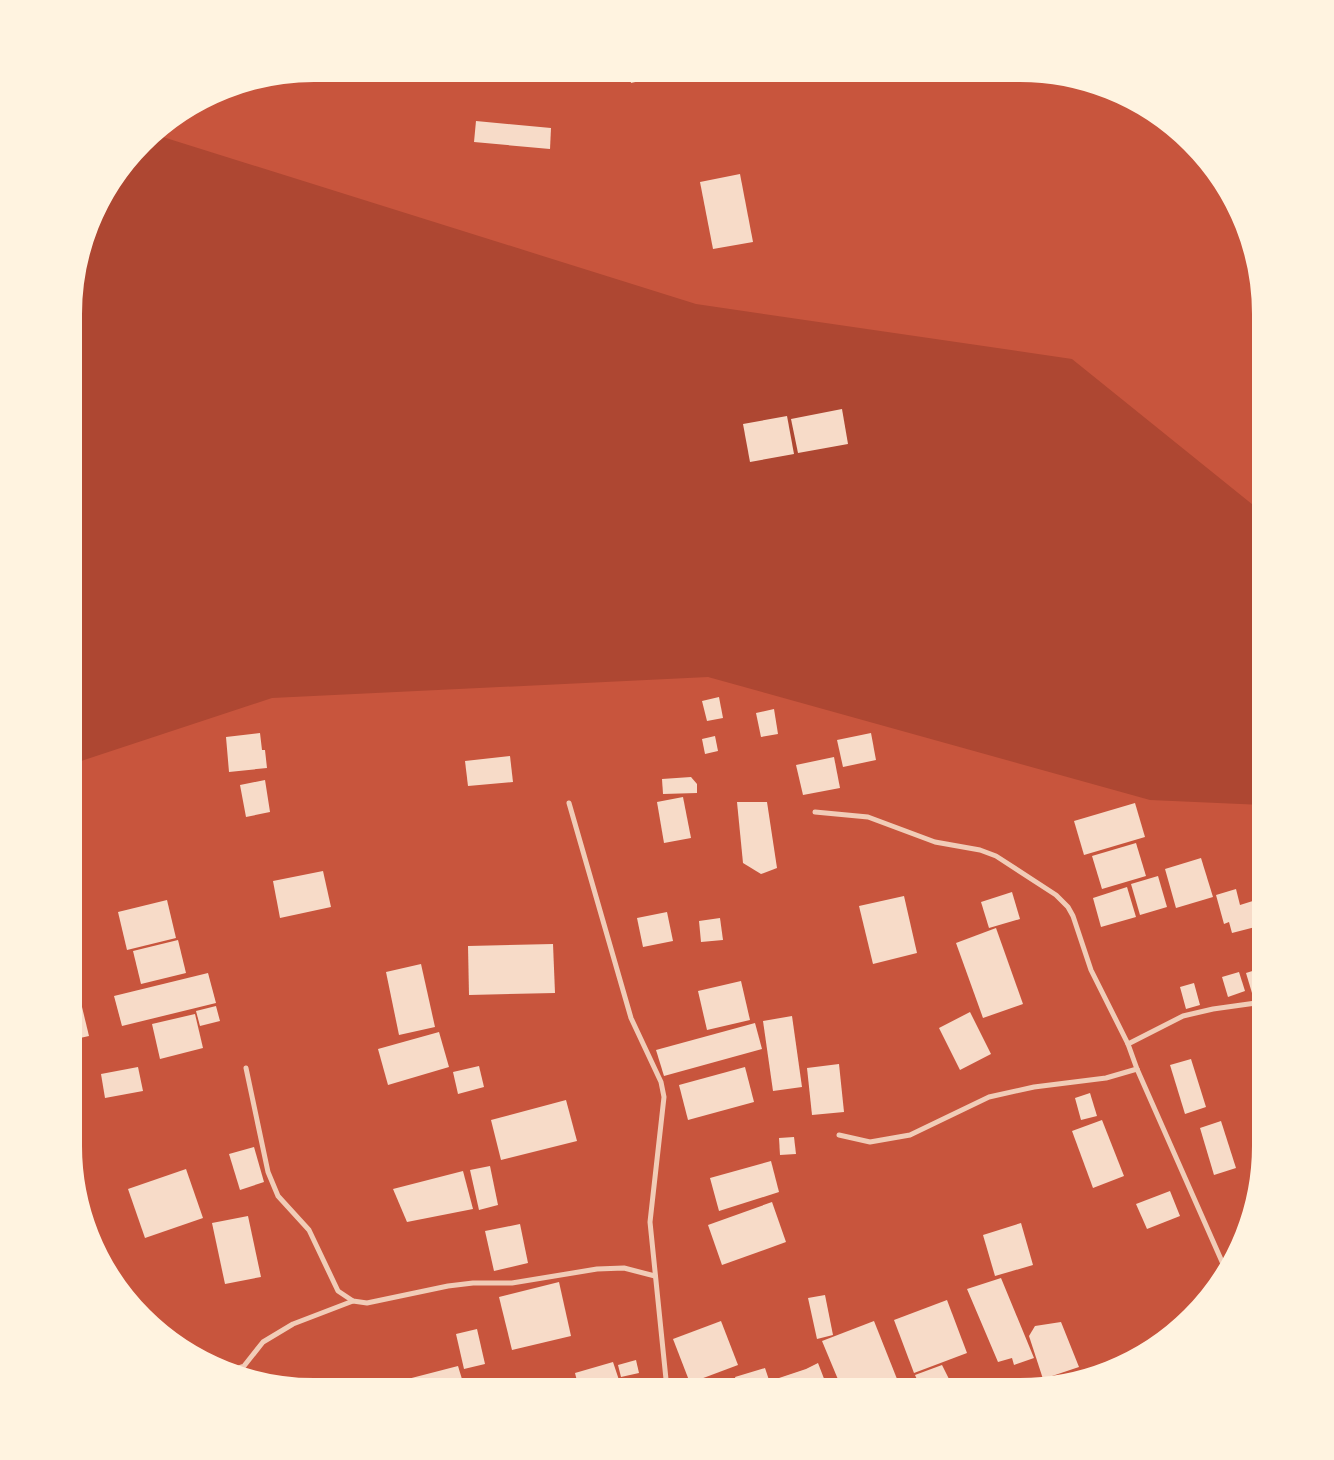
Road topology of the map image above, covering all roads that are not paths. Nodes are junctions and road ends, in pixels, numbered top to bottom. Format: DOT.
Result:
graph roads {
  1 [pos="569,803"];
  2 [pos="815,812"];
  3 [pos="1255,1003"];
  4 [pos="1128,1044"];
  5 [pos="246,1068"];
  6 [pos="1137,1069"];
  7 [pos="839,1136"];
  8 [pos="1223,1265"];
  9 [pos="655,1276"];
  10 [pos="353,1301"];
  11 [pos="237,1368"];
  12 [pos="666,1381"];
  1 -- 9 [label="street"];
  2 -- 4 [label="street"];
  3 -- 4 [label="street"];
  4 -- 6 [label="street"];
  5 -- 10 [label="street"];
  6 -- 7 [label="street"];
  6 -- 8 [label="street"];
  9 -- 10 [label="street"];
  9 -- 12 [label="street"];
  10 -- 11 [label="street"];
}
